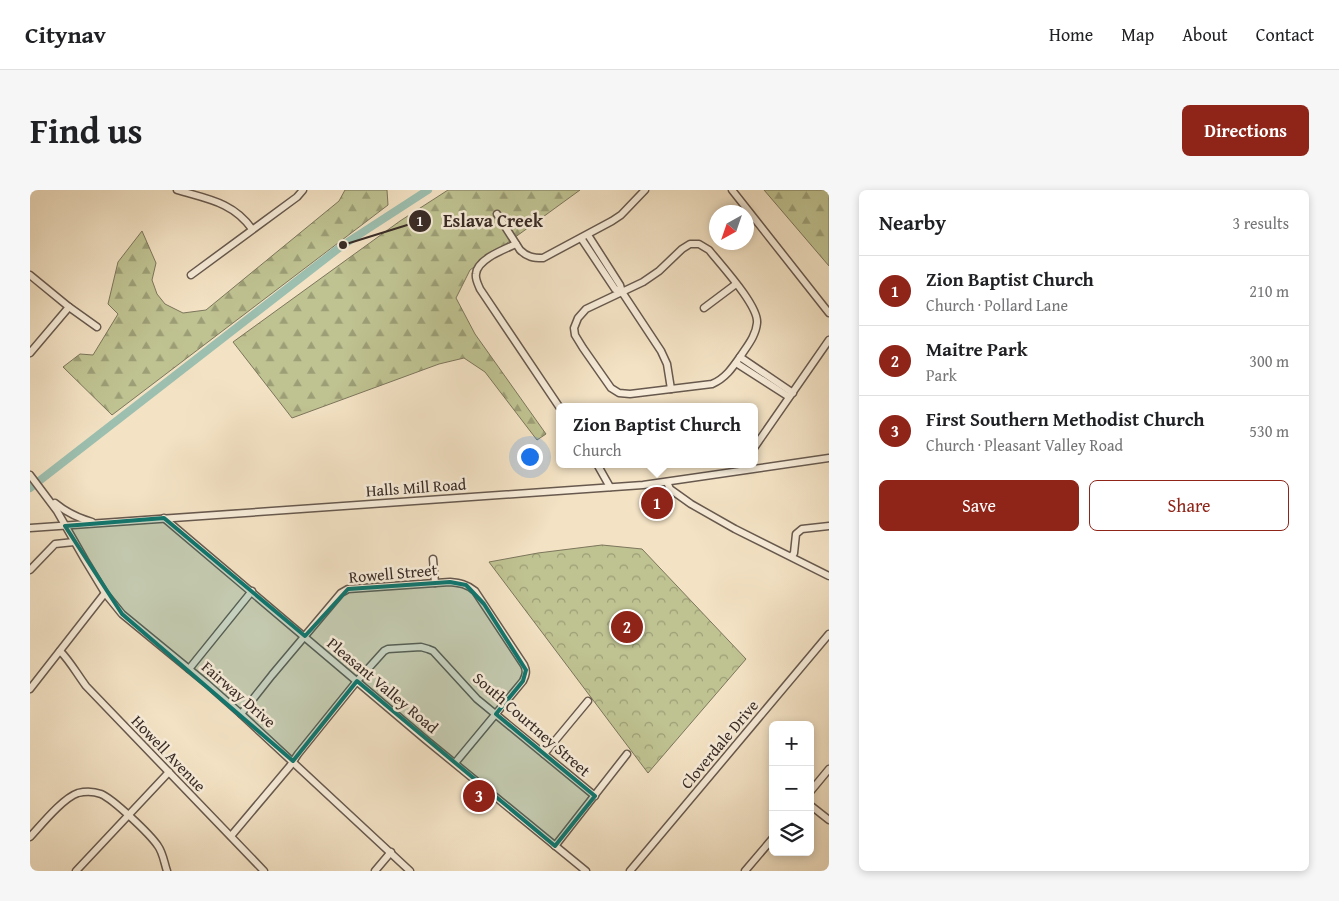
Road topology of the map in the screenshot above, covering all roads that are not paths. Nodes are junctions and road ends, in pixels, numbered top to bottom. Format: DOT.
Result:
graph roads {
  1 [pos="177,190"];
  2 [pos="303,190"];
  3 [pos="645,190"];
  4 [pos="732,190"];
  5 [pos="496,214"];
  6 [pos="252,229"];
  7 [pos="588,235"];
  8 [pos="581,238"];
  9 [pos="516,244"];
  10 [pos="604,266"];
  11 [pos="30,275"];
  12 [pos="191,275"];
  13 [pos="736,284"];
  14 [pos="622,292"];
  15 [pos="68,307"];
  16 [pos="704,308"];
  17 [pos="829,313"];
  18 [pos="97,327"];
  19 [pos="829,340"];
  20 [pos="30,352"];
  21 [pos="738,360"];
  22 [pos="671,389"];
  23 [pos="791,395"];
  24 [pos="557,403"];
  25 [pos="758,442"];
  26 [pos="829,458"];
  27 [pos="758,466"];
  28 [pos="599,468"];
  29 [pos="744,468"];
  30 [pos="30,475"];
  31 [pos="667,482"];
  32 [pos="610,487"];
  33 [pos="44,494"];
  34 [pos="164,518"];
  35 [pos="98,523"];
  36 [pos="65,526"];
  37 [pos="829,526"];
  38 [pos="30,528"];
  39 [pos="74,542"];
  40 [pos="792,556"];
  41 [pos="433,559"];
  42 [pos="30,570"];
  43 [pos="829,576"];
  44 [pos="435,583"];
  45 [pos="252,591"];
  46 [pos="105,593"];
  47 [pos="829,634"];
  48 [pos="305,636"];
  49 [pos="60,650"];
  50 [pos="189,669"];
  51 [pos="357,681"];
  52 [pos="30,689"];
  53 [pos="588,701"];
  54 [pos="241,714"];
  55 [pos="496,714"];
  56 [pos="544,754"];
  57 [pos="628,754"];
  58 [pos="293,761"];
  59 [pos="455,763"];
  60 [pos="829,769"];
  61 [pos="168,772"];
  62 [pos="814,787"];
  63 [pos="595,796"];
  64 [pos="814,808"];
  65 [pos="128,816"];
  66 [pos="829,820"];
  67 [pos="231,836"];
  68 [pos="30,837"];
  69 [pos="769,843"];
  70 [pos="556,846"];
  71 [pos="390,852"];
  72 [pos="261,870"];
  73 [pos="76,871"];
  74 [pos="167,871"];
  75 [pos="374,871"];
  76 [pos="410,871"];
  77 [pos="586,871"];
  78 [pos="630,871"];
  79 [pos="745,871"];
  1 -- 6 [label="street"];
  2 -- 6 [label="street"];
  3 -- 7 [label="street"];
  4 -- 17 [label="street"];
  5 -- 9 [label="street"];
  6 -- 12 [label="street"];
  7 -- 8 [label="street"];
  7 -- 10 [label="street"];
  8 -- 9 [label="street"];
  8 -- 10 [label="street"];
  9 -- 24 [label="street"];
  10 -- 14 [label="street"];
  11 -- 15 [label="street"];
  13 -- 14 [label="street"];
  13 -- 16 [label="street"];
  13 -- 21 [label="street"];
  14 -- 22 [label="street"];
  14 -- 22 [label="street"];
  15 -- 18 [label="street"];
  15 -- 20 [label="street"];
  19 -- 23 [label="street"];
  21 -- 22 [label="street"];
  21 -- 23 [label="street"];
  23 -- 25 [label="street"];
  26 -- 27 [label="street, Halls Mill Road"];
  28 -- 32 [label="street"];
  29 -- 31 [label="street, Halls Mill Road"];
  30 -- 33 [label="street"];
  31 -- 32 [label="street, Halls Mill Road"];
  31 -- 40 [label="street"];
  32 -- 34 [label="street, Halls Mill Road"];
  33 -- 35 [label="street"];
  33 -- 36 [label="street"];
  34 -- 35 [label="street, Halls Mill Road"];
  34 -- 45 [label="street, Pleasant Valley Road"];
  35 -- 36 [label="street, Halls Mill Road"];
  36 -- 38 [label="street, Halls Mill Road"];
  36 -- 39 [label="street, Fairway Drive"];
  37 -- 40 [label="street"];
  39 -- 42 [label="street"];
  39 -- 46 [label="street, Fairway Drive"];
  40 -- 43 [label="street"];
  41 -- 44 [label="street"];
  44 -- 48 [label="street, Rowell Street"];
  44 -- 55 [label="street, Rowell Street"];
  45 -- 48 [label="street, Pleasant Valley Road"];
  45 -- 50 [label="street"];
  46 -- 49 [label="street"];
  46 -- 50 [label="street, Fairway Drive"];
  47 -- 78 [label="street, Cloverdale Drive"];
  48 -- 51 [label="street, Pleasant Valley Road"];
  48 -- 54 [label="street, Rowell Street"];
  49 -- 52 [label="street"];
  49 -- 61 [label="street, Howell Avenue"];
  50 -- 54 [label="street, Fairway Drive"];
  51 -- 55 [label="street, South Courtney Street"];
  51 -- 58 [label="street, South Courtney Street"];
  51 -- 59 [label="street, Pleasant Valley Road"];
  53 -- 56 [label="street"];
  54 -- 58 [label="street, Fairway Drive"];
  55 -- 56 [label="street, South Courtney Street"];
  55 -- 59 [label="street"];
  56 -- 63 [label="street, South Courtney Street"];
  57 -- 63 [label="street"];
  58 -- 67 [label="street, South Courtney Street"];
  58 -- 71 [label="street, Fairway Drive"];
  59 -- 70 [label="street, Pleasant Valley Road"];
  60 -- 62 [label="street"];
  61 -- 65 [label="street"];
  61 -- 67 [label="street, Howell Avenue"];
  63 -- 70 [label="street"];
  64 -- 66 [label="street"];
  65 -- 68 [label="street"];
  65 -- 73 [label="street"];
  65 -- 74 [label="street"];
  67 -- 72 [label="street, Howell Avenue"];
  69 -- 79 [label="street"];
  70 -- 77 [label="street, Pleasant Valley Road"];
  71 -- 75 [label="street"];
  71 -- 76 [label="street, Fairway Drive"];
}
